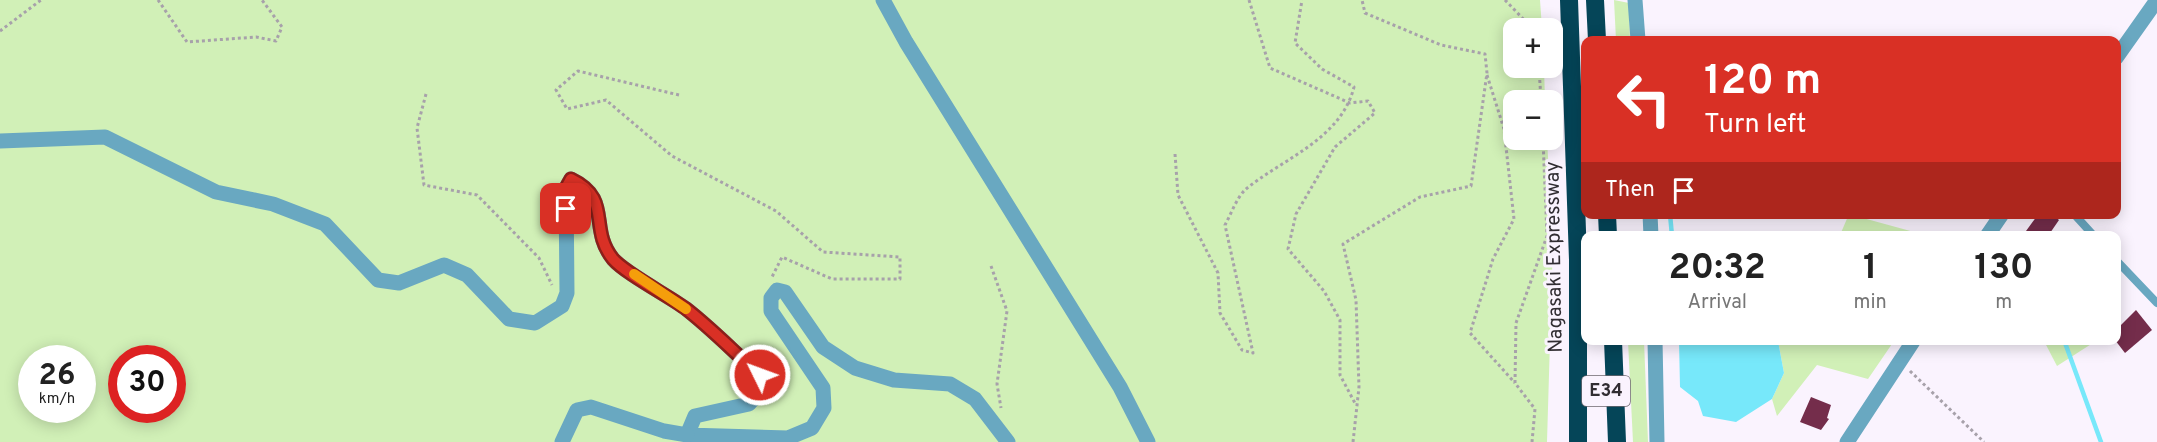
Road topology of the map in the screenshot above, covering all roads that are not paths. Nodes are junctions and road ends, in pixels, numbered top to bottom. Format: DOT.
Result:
graph roads {
  1 [pos="883,0"];
  2 [pos="1569,0"];
  3 [pos="1595,0"];
  4 [pos="1635,0"];
  5 [pos="2157,0"];
  6 [pos="1597,36"];
  7 [pos="1638,36"];
  8 [pos="2121,51"];
  9 [pos="0,141"];
  10 [pos="2079,219"];
  11 [pos="2089,231"];
  12 [pos="2121,265"];
  13 [pos="2157,303"];
  14 [pos="1606,345"];
  15 [pos="1613,345"];
  16 [pos="1655,345"];
  17 [pos="1911,345"];
  18 [pos="1579,361"];
  19 [pos="687,435"];
  20 [pos="1007,440"];
  21 [pos="562,442"];
  22 [pos="1148,442"];
  23 [pos="1572,442"];
  24 [pos="1578,442"];
  25 [pos="1606,442"];
  26 [pos="1617,442"];
  27 [pos="1657,442"];
  28 [pos="1847,442"];
  1 -- 22 [label="street"];
  2 -- 18 [label="highway, Nagasaki Expressway / E34"];
  3 -- 6 [label="highway"];
  4 -- 7 [label="street"];
  5 -- 8 [label="street"];
  9 -- 19 [label="street"];
  10 -- 11 [label="lane"];
  12 -- 13 [label="lane"];
  14 -- 25 [label="highway, E34"];
  15 -- 26 [label="highway"];
  16 -- 27 [label="street"];
  17 -- 28 [label="street"];
  18 -- 23 [label="highway"];
  18 -- 24 [label="highway, Nagasaki Expressway / E34"];
  19 -- 20 [label="street"];
  19 -- 21 [label="street"];
}
